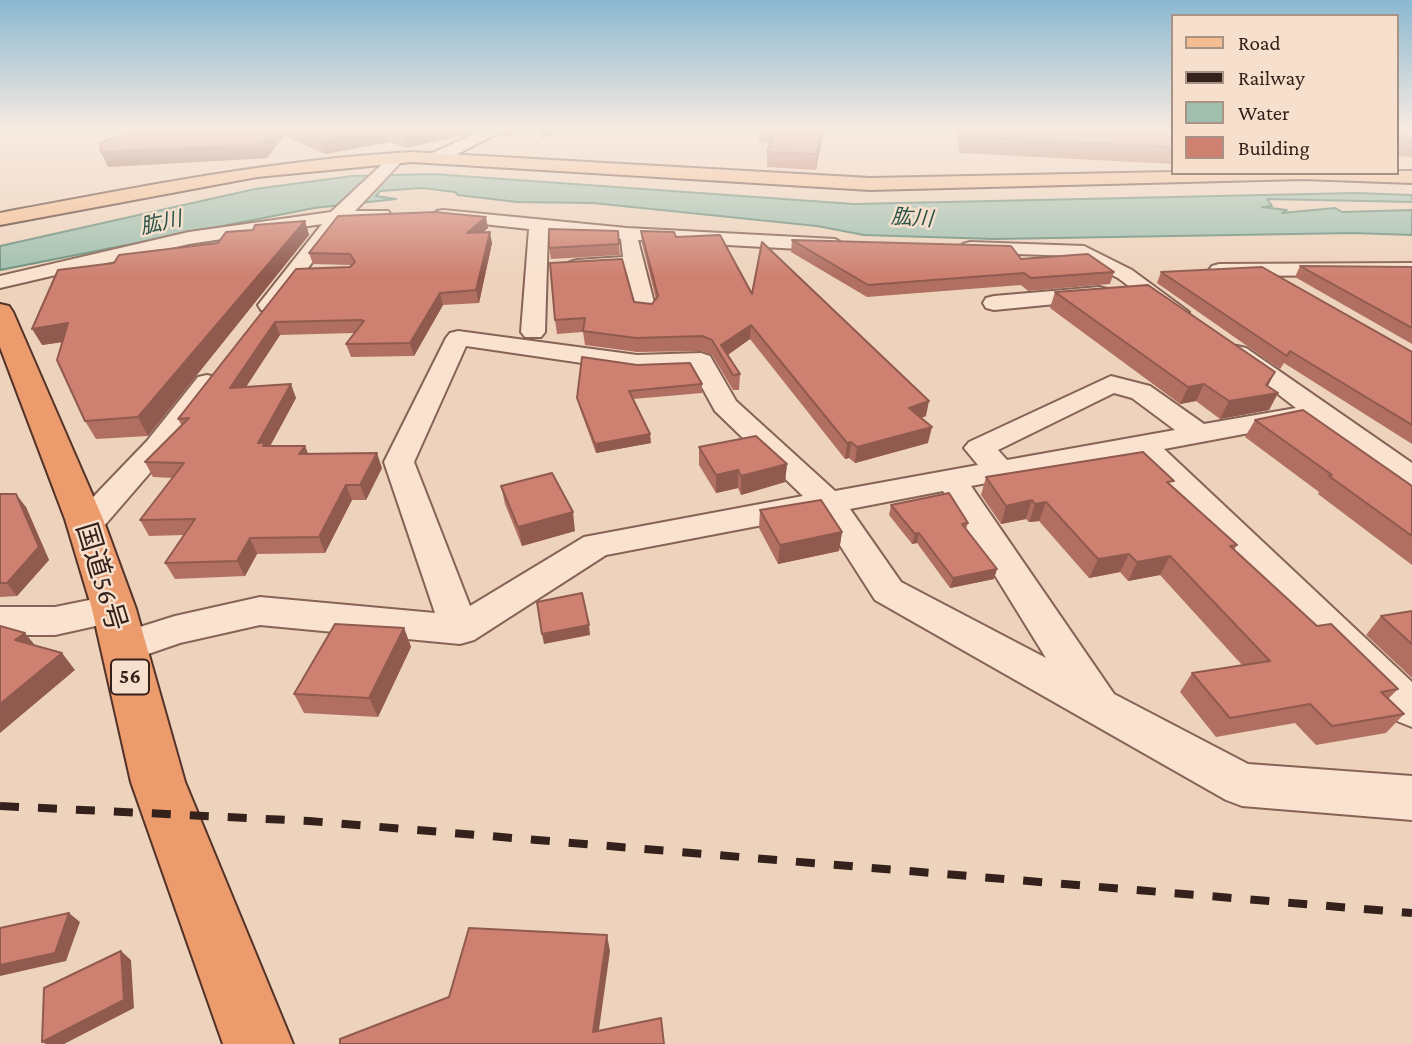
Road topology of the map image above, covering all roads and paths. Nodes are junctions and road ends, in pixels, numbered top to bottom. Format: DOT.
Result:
graph roads {
  1 [pos="220,178"];
  2 [pos="377,178"];
  3 [pos="736,178"];
  4 [pos="1142,178"];
  5 [pos="341,214"];
  6 [pos="400,215"];
  7 [pos="426,215"];
  8 [pos="0,219"];
  9 [pos="539,223"];
  10 [pos="627,234"];
  11 [pos="861,246"];
  12 [pos="955,248"];
  13 [pos="633,262"];
  14 [pos="537,268"];
  15 [pos="1258,268"];
  16 [pos="1205,271"];
  17 [pos="1406,272"];
  18 [pos="320,273"];
  19 [pos="293,274"];
  20 [pos="0,282"];
  21 [pos="1150,282"];
  22 [pos="1294,289"];
  23 [pos="994,303"];
  24 [pos="645,310"];
  25 [pos="0,312"];
  26 [pos="251,328"];
  27 [pos="1202,328"];
  28 [pos="533,332"];
  29 [pos="1223,343"];
  30 [pos="225,360"];
  31 [pos="1320,412"];
  32 [pos="1199,434"];
  33 [pos="1142,445"];
  34 [pos="1001,471"];
  35 [pos="1412,477"];
  36 [pos="952,481"];
  37 [pos="830,504"];
  38 [pos="86,525"];
  39 [pos="0,621"];
  40 [pos="118,628"];
  41 [pos="460,630"];
  42 [pos="1099,707"];
  43 [pos="1412,709"];
  44 [pos="1412,798"];
  45 [pos="258,1044"];
  1 -- 8 [label="main road"];
  2 -- 5 [label="street"];
  3 -- 4 [label="main road"];
  5 -- 6 [label="street"];
  5 -- 19 [label="street"];
  5 -- 20 [label="street"];
  7 -- 9 [label="street"];
  9 -- 10 [label="street"];
  9 -- 14 [label="street"];
  10 -- 11 [label="street"];
  10 -- 13 [label="street"];
  12 -- 21 [label="street"];
  13 -- 14 [label="street"];
  13 -- 24 [label="street"];
  14 -- 28 [label="street"];
  15 -- 16 [label="street"];
  15 -- 17 [label="street"];
  15 -- 22 [label="street"];
  18 -- 19 [label="street"];
  19 -- 26 [label="street"];
  21 -- 23 [label="street"];
  21 -- 27 [label="street"];
  25 -- 38 [label="highway, 国道56号 / 56"];
  29 -- 31 [label="street"];
  30 -- 38 [label="street"];
  31 -- 32 [label="street"];
  31 -- 35 [label="street"];
  32 -- 33 [label="street"];
  32 -- 34 [label="street"];
  33 -- 34 [label="street"];
  33 -- 43 [label="street"];
  34 -- 36 [label="street"];
  36 -- 37 [label="street"];
  36 -- 42 [label="street"];
  37 -- 41 [label="street"];
  37 -- 41 [label="street"];
  37 -- 42 [label="street"];
  38 -- 40 [label="highway, 国道56号 / 56"];
  39 -- 40 [label="street"];
  40 -- 41 [label="street"];
  40 -- 45 [label="highway, 国道56号 / 56"];
  42 -- 44 [label="street"];
}
